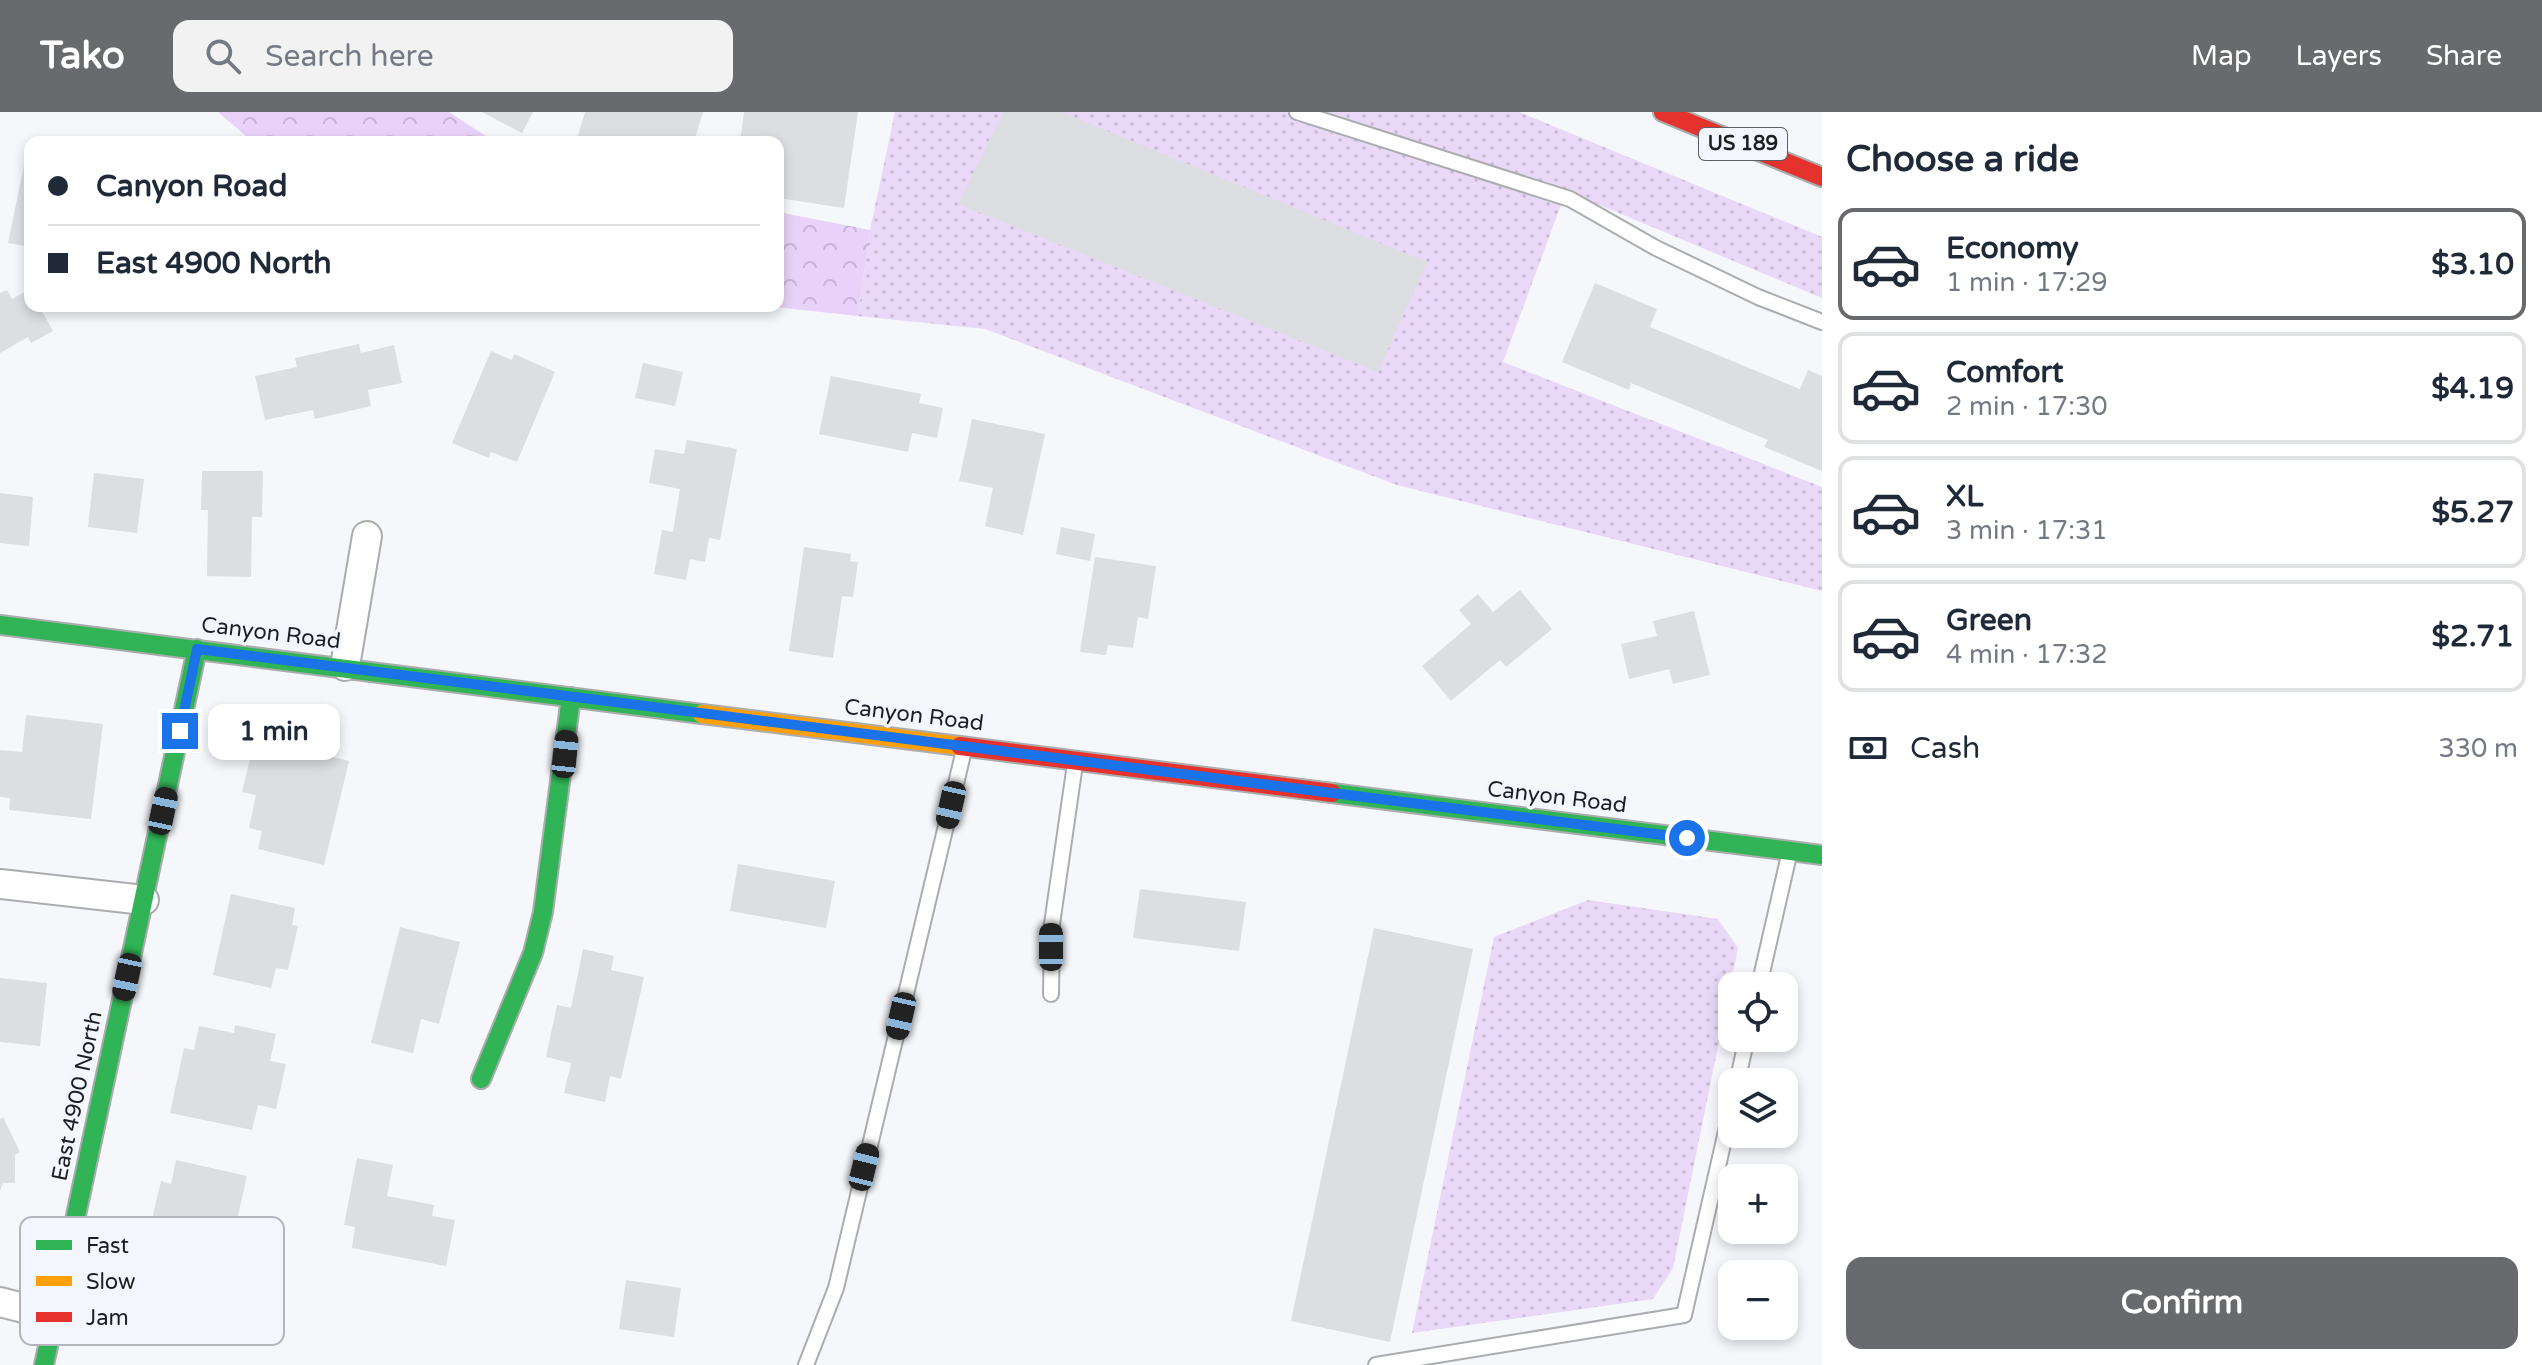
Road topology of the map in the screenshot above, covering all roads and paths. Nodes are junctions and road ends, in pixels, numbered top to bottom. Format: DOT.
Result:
graph roads {
  1 [pos="1297,112"];
  2 [pos="1663,112"];
  3 [pos="1822,177"];
  4 [pos="1822,322"];
  5 [pos="367,536"];
  6 [pos="0,625"];
  7 [pos="197,649"];
  8 [pos="345,666"];
  9 [pos="571,697"];
  10 [pos="965,745"];
  11 [pos="1075,760"];
  12 [pos="1790,851"];
  13 [pos="1822,855"];
  14 [pos="0,884"];
  15 [pos="144,900"];
  16 [pos="1762,972"];
  17 [pos="1051,994"];
  18 [pos="481,1079"];
  19 [pos="1722,1148"];
  20 [pos="76,1217"];
  21 [pos="0,1302"];
  22 [pos="20,1307"];
  23 [pos="48,1345"];
  24 [pos="44,1365"];
  25 [pos="806,1365"];
  26 [pos="1376,1365"];
  1 -- 4 [label="lane"];
  2 -- 3 [label="main road, US 189"];
  5 -- 8 [label="street"];
  6 -- 7 [label="main road, Canyon Road"];
  7 -- 8 [label="main road, Canyon Road"];
  7 -- 15 [label="main road, East 4900 North"];
  8 -- 9 [label="main road, Canyon Road"];
  9 -- 10 [label="main road, Canyon Road"];
  9 -- 18 [label="main road"];
  10 -- 11 [label="main road, Canyon Road"];
  10 -- 25 [label="lane"];
  11 -- 12 [label="main road, Canyon Road"];
  11 -- 17 [label="lane"];
  12 -- 13 [label="main road, Canyon Road"];
  12 -- 16 [label="lane"];
  14 -- 15 [label="street"];
  15 -- 20 [label="main road, East 4900 North"];
  19 -- 26 [label="lane"];
  21 -- 22 [label="street"];
  23 -- 24 [label="main road, East 4900 North"];
}
